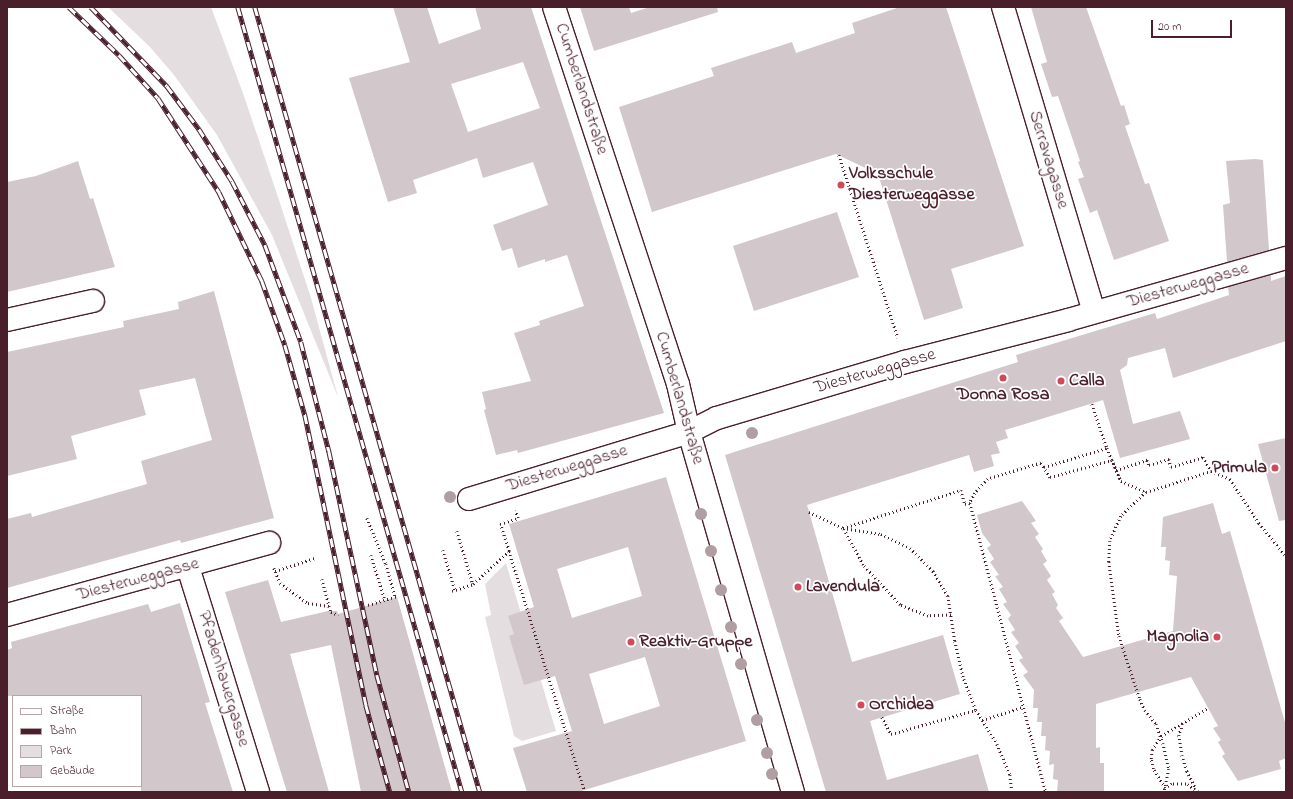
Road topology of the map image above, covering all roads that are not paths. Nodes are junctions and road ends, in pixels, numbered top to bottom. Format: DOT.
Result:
graph roads {
  1 [pos="554,7"];
  2 [pos="1003,7"];
  3 [pos="1286,258"];
  4 [pos="94,302"];
  5 [pos="1094,312"];
  6 [pos="7,320"];
  7 [pos="689,432"];
  8 [pos="469,499"];
  9 [pos="269,543"];
  10 [pos="188,567"];
  11 [pos="7,615"];
  12 [pos="258,792"];
  13 [pos="793,792"];
  1 -- 7 [label="street, Cumberlandstraße"];
  2 -- 5 [label="street, Serravagasse"];
  3 -- 5 [label="street, Diesterweggasse"];
  4 -- 6 [label="street"];
  5 -- 7 [label="street, Diesterweggasse"];
  7 -- 8 [label="street, Diesterweggasse"];
  7 -- 13 [label="street, Cumberlandstraße"];
  9 -- 10 [label="street, Diesterweggasse"];
  10 -- 11 [label="street, Diesterweggasse"];
  10 -- 12 [label="street, Pfadenhauergasse"];
}
